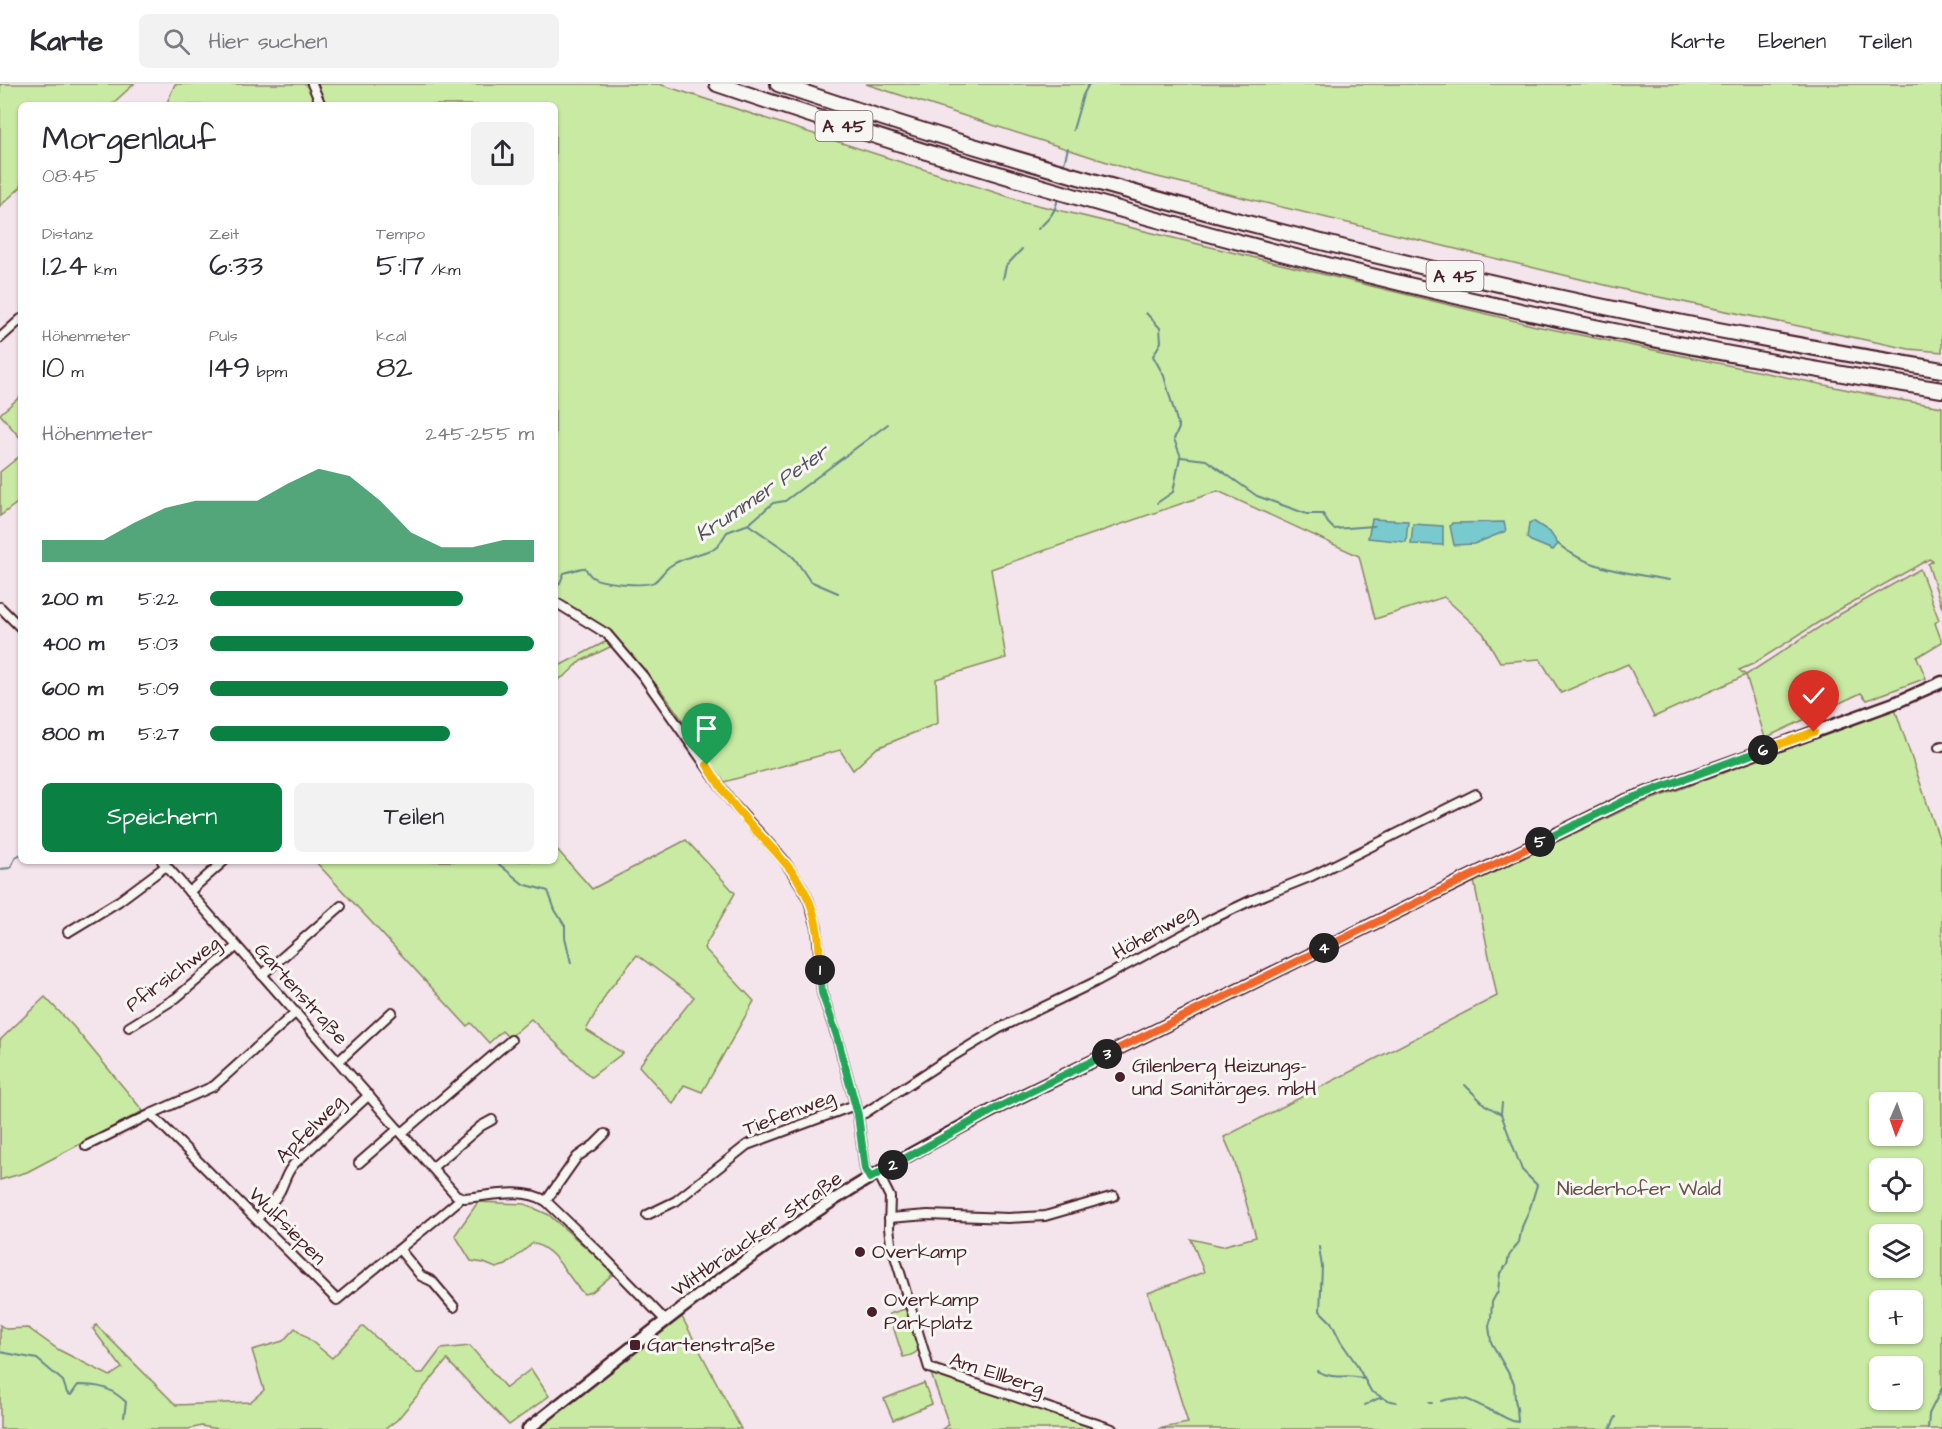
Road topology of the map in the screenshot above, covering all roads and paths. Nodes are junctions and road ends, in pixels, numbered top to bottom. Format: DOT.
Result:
graph roads {
  1 [pos="312,84"];
  2 [pos="717,84"];
  3 [pos="778,84"];
  4 [pos="320,102"];
  5 [pos="18,322"];
  6 [pos="0,338"];
  7 [pos="1942,370"];
  8 [pos="1942,390"];
  9 [pos="558,604"];
  10 [pos="0,607"];
  11 [pos="18,625"];
  12 [pos="1942,682"];
  13 [pos="1476,794"];
  14 [pos="163,864"];
  15 [pos="165,864"];
  16 [pos="221,864"];
  17 [pos="189,892"];
  18 [pos="342,906"];
  19 [pos="69,932"];
  20 [pos="236,946"];
  21 [pos="262,975"];
  22 [pos="296,1012"];
  23 [pos="392,1012"];
  24 [pos="129,1027"];
  25 [pos="511,1040"];
  26 [pos="339,1060"];
  27 [pos="369,1095"];
  28 [pos="855,1105"];
  29 [pos="151,1114"];
  30 [pos="858,1115"];
  31 [pos="492,1120"];
  32 [pos="400,1131"];
  33 [pos="605,1134"];
  34 [pos="86,1146"];
  35 [pos="359,1163"];
  36 [pos="433,1167"];
  37 [pos="874,1175"];
  38 [pos="1114,1196"];
  39 [pos="460,1197"];
  40 [pos="546,1201"];
  41 [pos="647,1215"];
  42 [pos="889,1218"];
  43 [pos="257,1219"];
  44 [pos="400,1250"];
  45 [pos="454,1307"];
  46 [pos="666,1321"];
  47 [pos="528,1429"];
  48 [pos="1112,1429"];
  1 -- 4 [label="street"];
  2 -- 8 [label="highway, A 45"];
  3 -- 7 [label="highway, A 45"];
  5 -- 6 [label="street"];
  9 -- 28 [label="street, Am Ellberg"];
  10 -- 11 [label="street"];
  12 -- 37 [label="main road, Wittbräucker Straße"];
  13 -- 30 [label="street, Höhenweg"];
  14 -- 19 [label="street"];
  15 -- 17 [label="street, Gartenstraße"];
  16 -- 17 [label="street"];
  17 -- 20 [label="street, Gartenstraße"];
  18 -- 21 [label="street"];
  20 -- 21 [label="street, Gartenstraße"];
  20 -- 24 [label="street, Pfirsichweg"];
  21 -- 22 [label="street, Gartenstraße"];
  22 -- 26 [label="street, Gartenstraße"];
  22 -- 29 [label="street"];
  23 -- 26 [label="street"];
  25 -- 32 [label="street"];
  26 -- 27 [label="street, Gartenstraße"];
  27 -- 32 [label="street, Gartenstraße"];
  27 -- 43 [label="street, Apfelweg"];
  28 -- 30 [label="street, Am Ellberg"];
  28 -- 41 [label="street, Tiefenweg"];
  29 -- 34 [label="street"];
  29 -- 43 [label="street, Wulfsiepen"];
  30 -- 37 [label="street, Am Ellberg"];
  31 -- 36 [label="street"];
  32 -- 35 [label="street"];
  32 -- 36 [label="street, Gartenstraße"];
  33 -- 40 [label="street"];
  36 -- 39 [label="street, Gartenstraße"];
  37 -- 42 [label="street, Am Ellberg"];
  37 -- 46 [label="main road, Wittbräucker Straße"];
  38 -- 42 [label="street"];
  39 -- 40 [label="street"];
  39 -- 44 [label="street, Wulfsiepen"];
  40 -- 46 [label="street"];
  42 -- 48 [label="street, Am Ellberg"];
  43 -- 44 [label="street, Wulfsiepen"];
  44 -- 45 [label="street"];
  46 -- 47 [label="main road, Wittbräucker Straße"];
}
